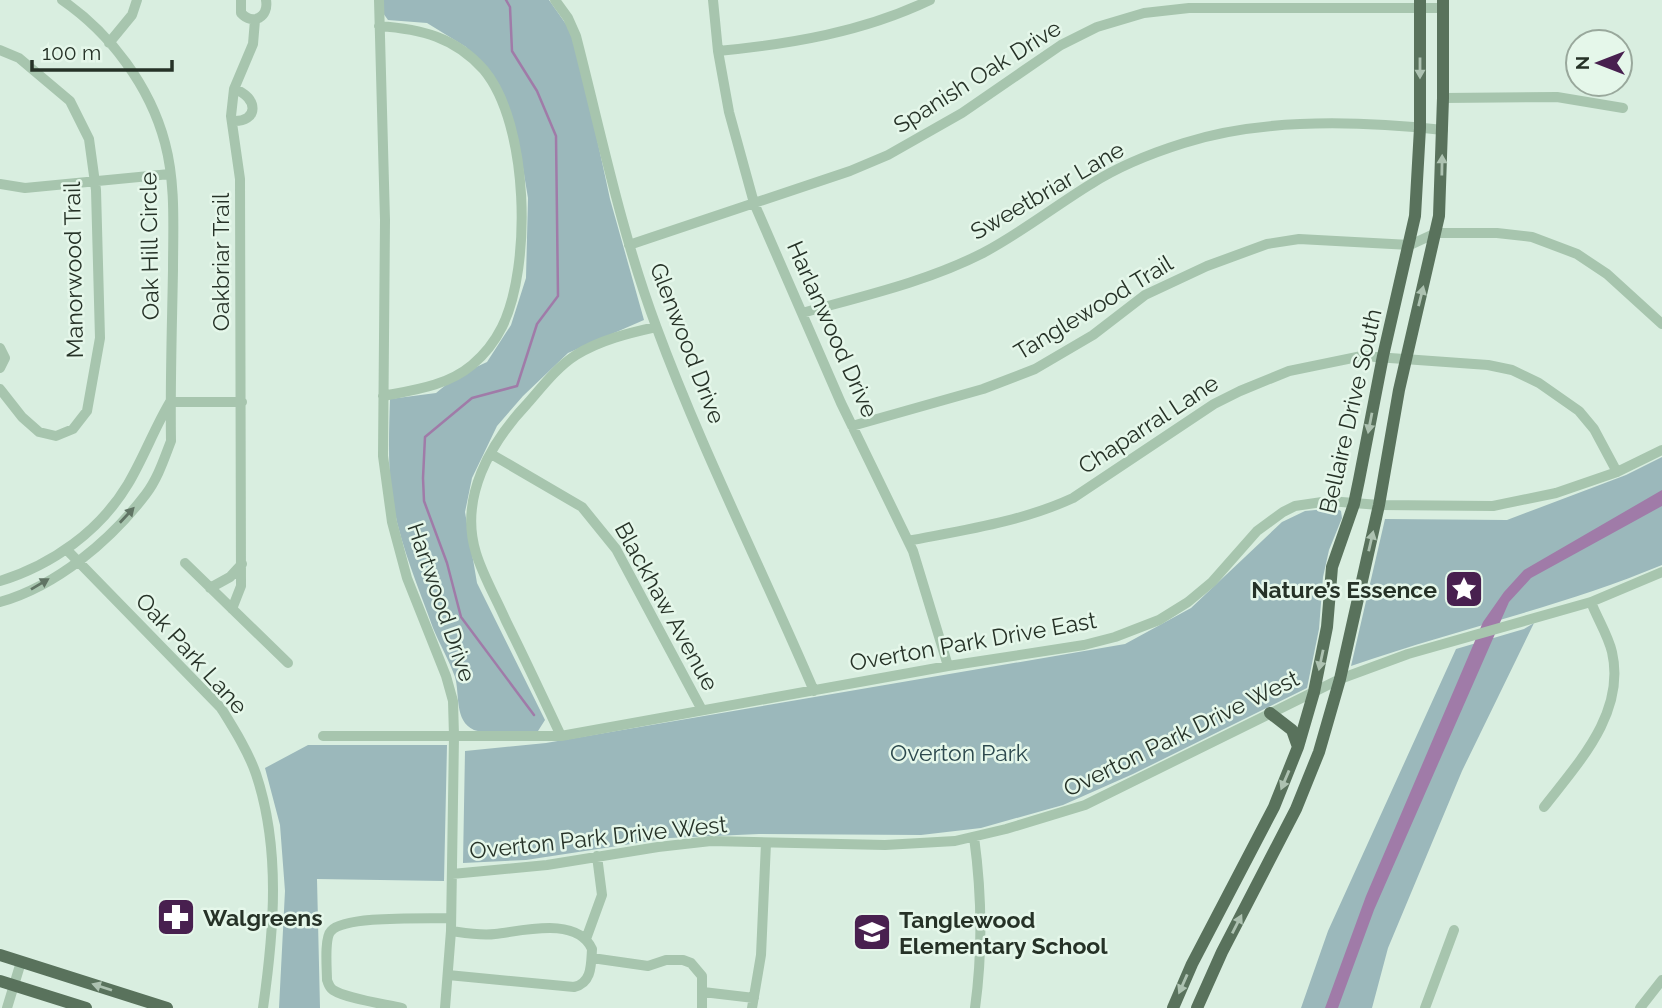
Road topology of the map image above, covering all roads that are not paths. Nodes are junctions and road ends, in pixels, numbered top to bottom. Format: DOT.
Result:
graph roads {
  1 [pos="62,0"];
  2 [pos="137,0"];
  3 [pos="241,0"];
  4 [pos="266,0"];
  5 [pos="379,0"];
  6 [pos="555,0"];
  7 [pos="713,0"];
  8 [pos="930,0"];
  9 [pos="1420,4"];
  10 [pos="1443,4"];
  11 [pos="255,20"];
  12 [pos="379,26"];
  13 [pos="109,43"];
  14 [pos="0,50"];
  15 [pos="718,51"];
  16 [pos="234,89"];
  17 [pos="1443,98"];
  18 [pos="1623,108"];
  19 [pos="232,121"];
  20 [pos="1420,128"];
  21 [pos="1443,130"];
  22 [pos="170,174"];
  23 [pos="95,182"];
  24 [pos="0,184"];
  25 [pos="754,203"];
  26 [pos="1436,233"];
  27 [pos="629,245"];
  28 [pos="1410,245"];
  29 [pos="802,313"];
  30 [pos="1662,324"];
  31 [pos="656,327"];
  32 [pos="0,348"];
  33 [pos="1383,356"];
  34 [pos="1406,359"];
  35 [pos="0,368"];
  36 [pos="0,389"];
  37 [pos="383,396"];
  38 [pos="170,402"];
  39 [pos="242,402"];
  40 [pos="852,426"];
  41 [pos="1662,450"];
  42 [pos="491,454"];
  43 [pos="1617,472"];
  44 [pos="1354,504"];
  45 [pos="1379,505"];
  46 [pos="908,541"];
  47 [pos="66,549"];
  48 [pos="78,562"];
  49 [pos="185,563"];
  50 [pos="242,564"];
  51 [pos="1662,572"];
  52 [pos="0,582"];
  53 [pos="210,588"];
  54 [pos="0,602"];
  55 [pos="1591,602"];
  56 [pos="232,609"];
  57 [pos="288,663"];
  58 [pos="948,666"];
  59 [pos="1340,679"];
  60 [pos="814,691"];
  61 [pos="1314,692"];
  62 [pos="702,710"];
  63 [pos="1270,713"];
  64 [pos="323,736"];
  65 [pos="454,736"];
  66 [pos="561,736"];
  67 [pos="1298,747"];
  68 [pos="1544,807"];
  69 [pos="974,837"];
  70 [pos="766,843"];
  71 [pos="1252,850"];
  72 [pos="597,856"];
  73 [pos="1269,861"];
  74 [pos="452,874"];
  75 [pos="451,918"];
  76 [pos="1454,930"];
  77 [pos="451,931"];
  78 [pos="581,937"];
  79 [pos="0,956"];
  80 [pos="592,958"];
  81 [pos="21,962"];
  82 [pos="448,975"];
  83 [pos="1662,980"];
  84 [pos="0,981"];
  85 [pos="15,986"];
  86 [pos="704,992"];
  87 [pos="753,1003"];
  88 [pos="7,1008"];
  89 [pos="86,1008"];
  90 [pos="167,1008"];
  91 [pos="262,1008"];
  92 [pos="402,1008"];
  93 [pos="444,1008"];
  94 [pos="702,1008"];
  95 [pos="975,1008"];
  96 [pos="1173,1008"];
  97 [pos="1197,1008"];
  98 [pos="1425,1008"];
  99 [pos="1640,1008"];
  1 -- 13 [label="street, Oak Hill Circle"];
  2 -- 13 [label="street"];
  3 -- 11 [label="street"];
  4 -- 11 [label="street, Oakbriar Trail"];
  5 -- 12 [label="street, Hartwood Drive"];
  6 -- 27 [label="street, Glenwood Drive"];
  7 -- 15 [label="street, Harlanwood Drive"];
  8 -- 15 [label="street"];
  9 -- 10 [label="street, Spanish Oak Drive"];
  9 -- 20 [label="main road, Bellaire Drive South, one-way"];
  9 -- 25 [label="street, Spanish Oak Drive"];
  10 -- 17 [label="main road, Bellaire Drive South"];
  11 -- 16 [label="street, Oakbriar Trail"];
  12 -- 37 [label="street, Hartwood Drive"];
  12 -- 37 [label="street"];
  13 -- 22 [label="street, Oak Hill Circle"];
  14 -- 23 [label="street, Manorwood Trail"];
  15 -- 25 [label="street, Harlanwood Drive"];
  16 -- 19 [label="street, Oakbriar Trail"];
  16 -- 19 [label="street"];
  17 -- 18 [label="street"];
  17 -- 21 [label="main road, Bellaire Drive South"];
  19 -- 39 [label="street, Oakbriar Trail"];
  20 -- 21 [label="street, Sweetbriar Lane"];
  20 -- 28 [label="main road, Bellaire Drive South"];
  20 -- 29 [label="street, Sweetbriar Lane"];
  26 -- 21 [label="main road, Bellaire Drive South, one-way"];
  22 -- 23 [label="street"];
  22 -- 38 [label="street, Oak Hill Circle"];
  23 -- 24 [label="street"];
  23 -- 36 [label="street, Manorwood Trail"];
  25 -- 27 [label="street, Spanish Oak Drive"];
  25 -- 29 [label="street, Harlanwood Drive"];
  26 -- 28 [label="street, Tanglewood Trail"];
  26 -- 30 [label="street, Tanglewood Trail"];
  34 -- 26 [label="main road, Bellaire Drive South, one-way"];
  27 -- 31 [label="street, Glenwood Drive"];
  28 -- 33 [label="main road, Bellaire Drive South"];
  28 -- 40 [label="street, Tanglewood Trail"];
  29 -- 40 [label="street, Harlanwood Drive"];
  31 -- 42 [label="street"];
  31 -- 60 [label="street, Glenwood Drive"];
  32 -- 35 [label="street"];
  33 -- 34 [label="street, Chaparral Lane"];
  33 -- 44 [label="main road, Bellaire Drive South, one-way"];
  33 -- 46 [label="street, Chaparral Lane"];
  34 -- 43 [label="street, Chaparral Lane"];
  34 -- 45 [label="main road, Bellaire Drive South"];
  37 -- 65 [label="street, Hartwood Drive"];
  38 -- 39 [label="street"];
  38 -- 47 [label="street, Oak Hill Circle"];
  48 -- 38 [label="street, Oak Hill Circle, one-way"];
  39 -- 50 [label="street, Oakbriar Trail"];
  40 -- 46 [label="street, Harlanwood Drive"];
  41 -- 43 [label="street, Overton Park Drive East"];
  42 -- 62 [label="street, Blackhaw Avenue"];
  42 -- 66 [label="street"];
  43 -- 45 [label="street, Overton Park Drive East"];
  44 -- 45 [label="street, Overton Park Drive East"];
  44 -- 58 [label="street, Overton Park Drive East"];
  44 -- 61 [label="main road, Bellaire Drive South, one-way"];
  59 -- 45 [label="main road, Bellaire Drive South, one-way"];
  46 -- 58 [label="street, Harlanwood Drive"];
  47 -- 48 [label="street, Oak Park Lane"];
  47 -- 52 [label="street, Oak Hill Circle"];
  54 -- 48 [label="street, Oak Hill Circle, one-way"];
  48 -- 91 [label="street, Oak Park Lane"];
  49 -- 53 [label="street"];
  50 -- 53 [label="street"];
  50 -- 56 [label="street, Oakbriar Trail"];
  51 -- 55 [label="street, Overton Park Drive West"];
  53 -- 56 [label="street"];
  55 -- 59 [label="street, Overton Park Drive West"];
  55 -- 68 [label="street"];
  56 -- 57 [label="street"];
  58 -- 60 [label="street, Overton Park Drive East"];
  59 -- 61 [label="street, Overton Park Drive West"];
  59 -- 73 [label="main road, Bellaire Drive South"];
  60 -- 62 [label="street, Overton Park Drive East"];
  61 -- 63 [label="street, Overton Park Drive West"];
  61 -- 67 [label="main road, Bellaire Drive South"];
  62 -- 66 [label="street, Overton Park Drive East"];
  63 -- 67 [label="main road"];
  63 -- 69 [label="street, Overton Park Drive West"];
  64 -- 65 [label="street, Overton Park Drive East"];
  65 -- 66 [label="street, Overton Park Drive East"];
  65 -- 74 [label="street, Hartwood Drive"];
  67 -- 71 [label="main road, Bellaire Drive South, one-way"];
  69 -- 70 [label="street, Overton Park Drive West"];
  69 -- 95 [label="street"];
  70 -- 72 [label="street, Overton Park Drive West"];
  70 -- 87 [label="street"];
  71 -- 73 [label="main road"];
  71 -- 96 [label="main road, Bellaire Drive South, one-way"];
  72 -- 74 [label="street, Overton Park Drive West"];
  72 -- 78 [label="street"];
  97 -- 73 [label="main road, Bellaire Drive South, one-way"];
  74 -- 75 [label="street, Hartwood Drive"];
  75 -- 77 [label="street, Hartwood Drive"];
  75 -- 92 [label="street"];
  76 -- 98 [label="street"];
  77 -- 78 [label="street"];
  77 -- 82 [label="street, Hartwood Drive"];
  78 -- 80 [label="street"];
  79 -- 81 [label="main road"];
  80 -- 82 [label="street"];
  80 -- 86 [label="street"];
  81 -- 85 [label="street"];
  90 -- 81 [label="main road, one-way"];
  82 -- 93 [label="street, Hartwood Drive"];
  83 -- 99 [label="street"];
  84 -- 85 [label="main road"];
  85 -- 88 [label="street"];
  85 -- 89 [label="main road"];
  86 -- 87 [label="street"];
  86 -- 94 [label="street"];
}
